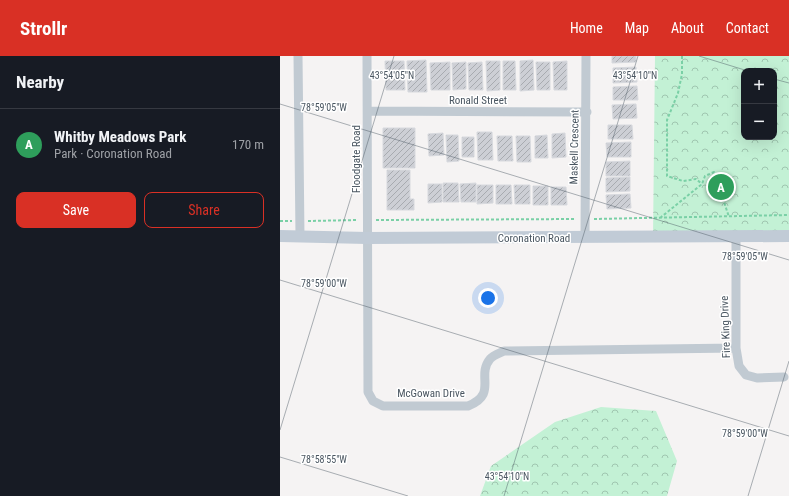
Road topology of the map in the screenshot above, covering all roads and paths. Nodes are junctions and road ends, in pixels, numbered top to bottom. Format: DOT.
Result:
graph roads {
  1 [pos="298,56"];
  2 [pos="367,56"];
  3 [pos="586,56"];
  4 [pos="682,56"];
  5 [pos="368,111"];
  6 [pos="587,112"];
  7 [pos="702,184"];
  8 [pos="789,215"];
  9 [pos="729,217"];
  10 [pos="660,218"];
  11 [pos="568,219"];
  12 [pos="599,219"];
  13 [pos="351,220"];
  14 [pos="380,220"];
  15 [pos="280,221"];
  16 [pos="291,221"];
  17 [pos="308,221"];
  18 [pos="280,236"];
  19 [pos="300,236"];
  20 [pos="789,236"];
  21 [pos="585,237"];
  22 [pos="736,237"];
  23 [pos="367,238"];
  24 [pos="736,348"];
  25 [pos="784,377"];
  1 -- 19 [label="street"];
  2 -- 5 [label="street, Floodgate Road"];
  3 -- 6 [label="street, Maskell Crescent"];
  4 -- 7 [label="path"];
  5 -- 6 [label="street, Ronald Street"];
  5 -- 23 [label="street, Floodgate Road"];
  6 -- 21 [label="street, Maskell Crescent"];
  7 -- 9 [label="path"];
  7 -- 10 [label="path"];
  8 -- 9 [label="path"];
  9 -- 10 [label="path"];
  10 -- 12 [label="path"];
  11 -- 14 [label="path"];
  13 -- 17 [label="path"];
  15 -- 16 [label="path"];
  18 -- 19 [label="street, Coronation Road"];
  19 -- 23 [label="street, Coronation Road"];
  20 -- 22 [label="street, Coronation Road"];
  21 -- 22 [label="street, Coronation Road"];
  21 -- 23 [label="street, Coronation Road"];
  22 -- 24 [label="street, Fire King Drive"];
  23 -- 24 [label="street, McGowan Drive"];
  24 -- 25 [label="street, Fire King Drive"];
}
